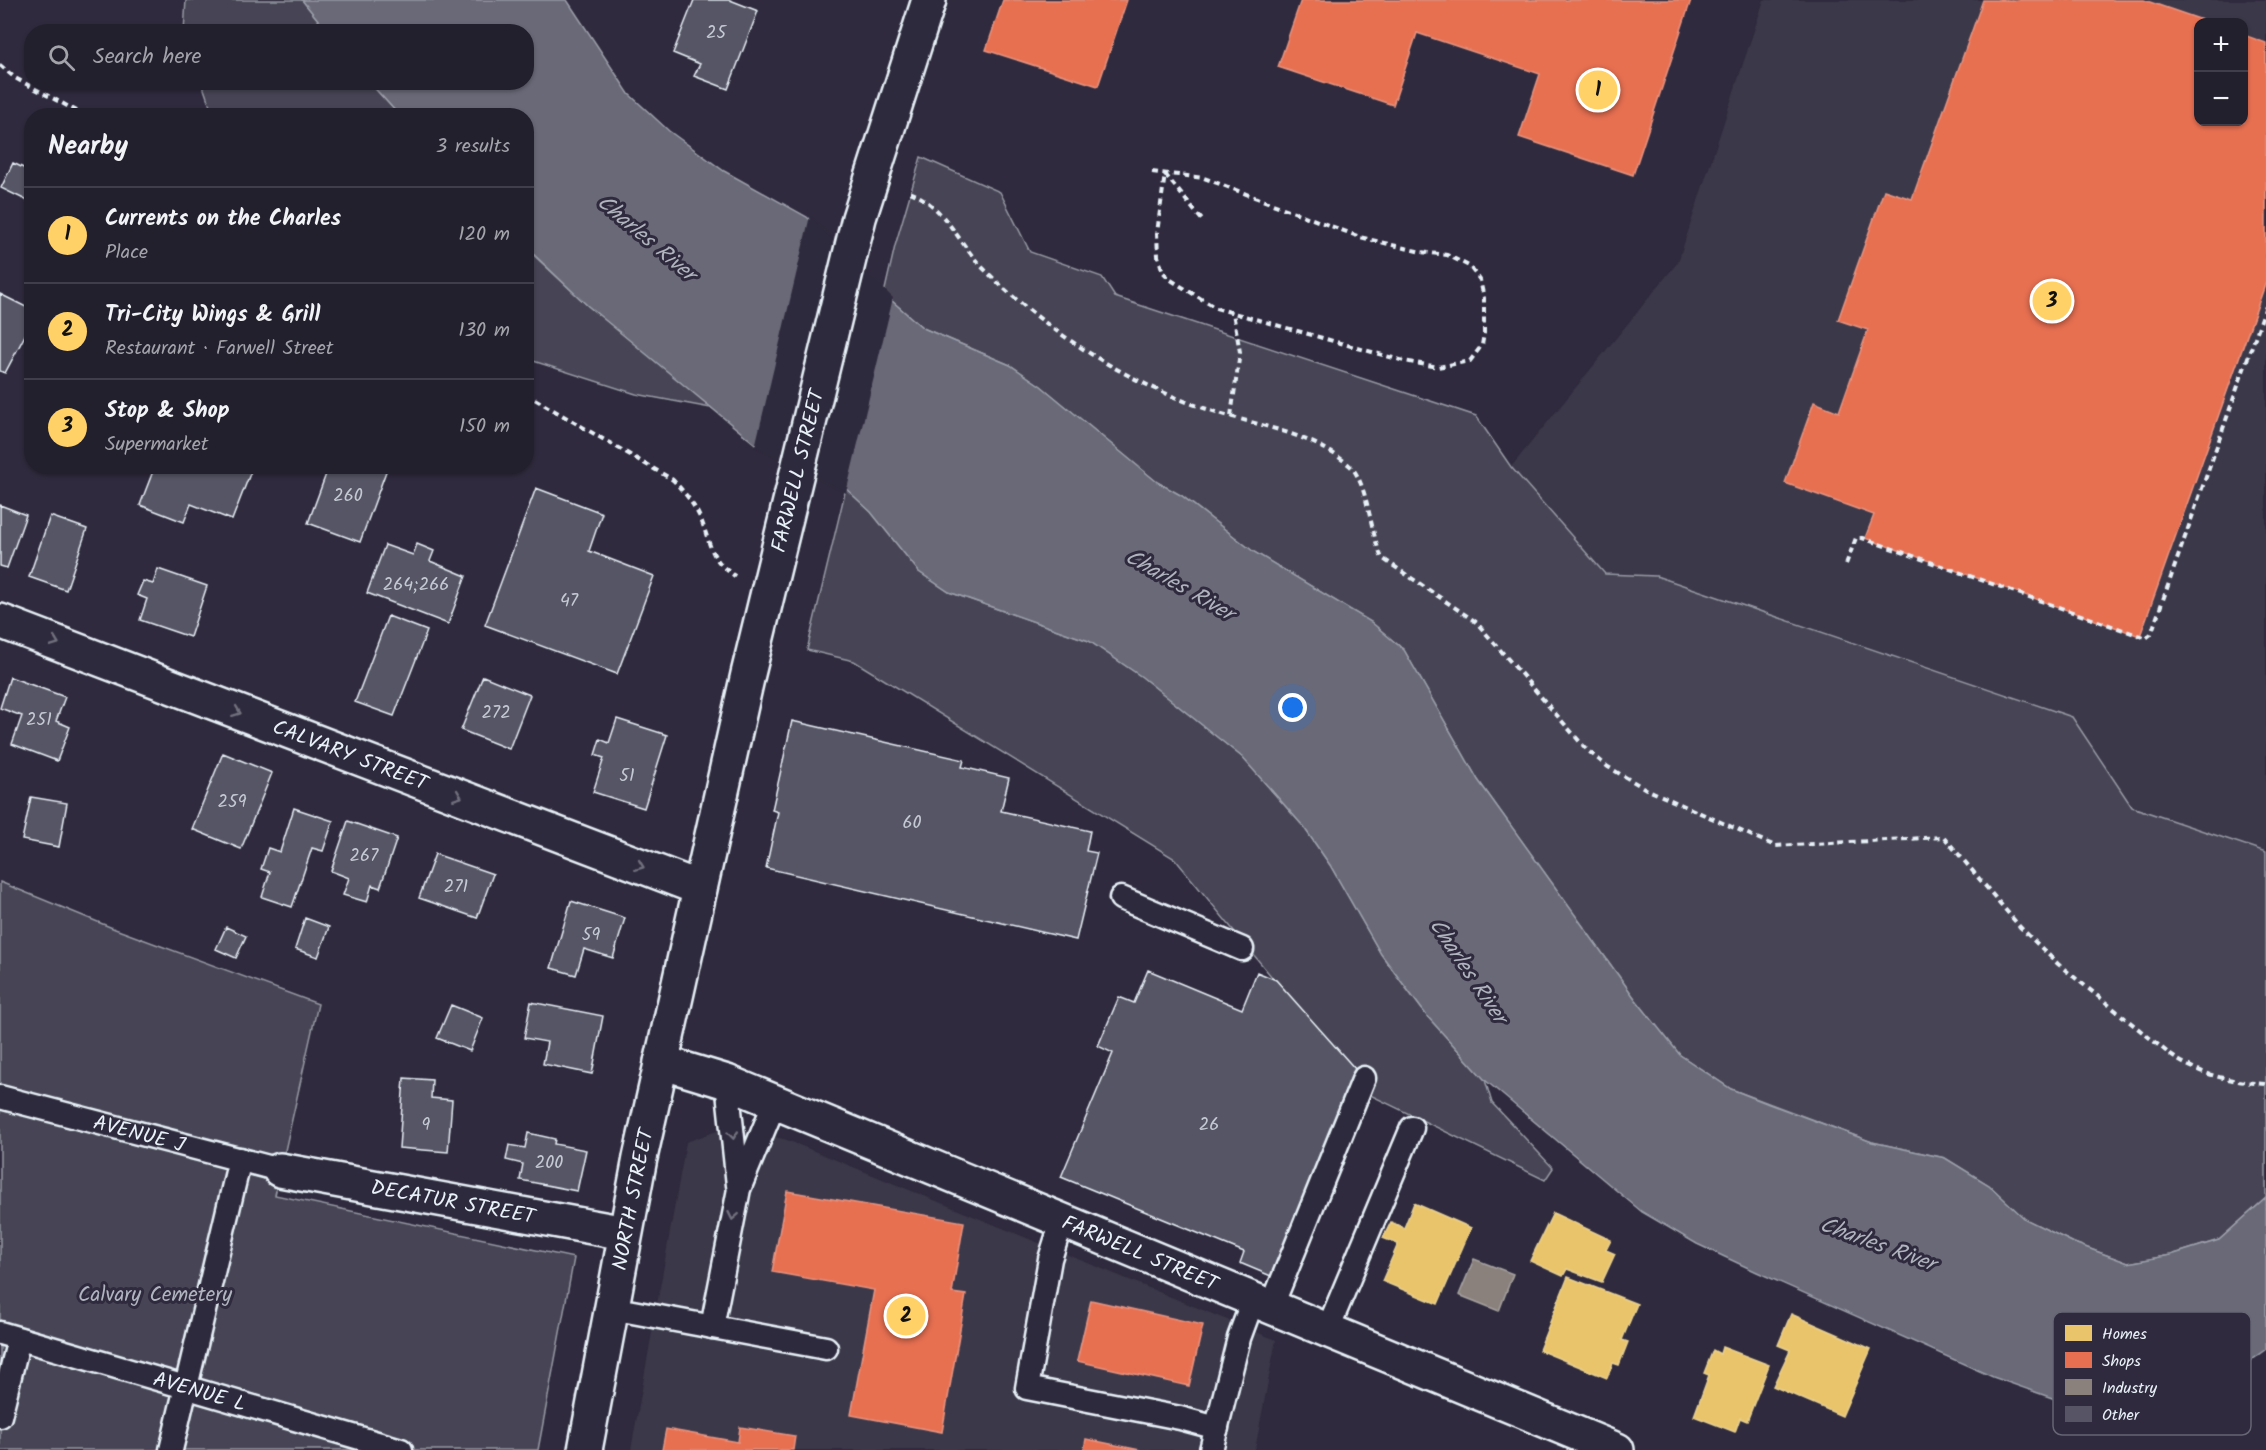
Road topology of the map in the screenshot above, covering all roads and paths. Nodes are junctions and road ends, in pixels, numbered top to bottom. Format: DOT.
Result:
graph roads {
  1 [pos="929,0"];
  2 [pos="0,65"];
  3 [pos="24,83"];
  4 [pos="37,90"];
  5 [pos="71,108"];
  6 [pos="1152,172"];
  7 [pos="1165,174"];
  8 [pos="910,192"];
  9 [pos="1202,220"];
  10 [pos="2266,306"];
  11 [pos="1233,313"];
  12 [pos="534,399"];
  13 [pos="1231,416"];
  14 [pos="1846,564"];
  15 [pos="735,576"];
  16 [pos="0,621"];
  17 [pos="699,888"];
  18 [pos="1120,898"];
  19 [pos="686,949"];
  20 [pos="1242,949"];
  21 [pos="661,1062"];
  22 [pos="1364,1078"];
  23 [pos="727,1082"];
  24 [pos="2266,1084"];
  25 [pos="0,1097"];
  26 [pos="775,1102"];
  27 [pos="1412,1128"];
  28 [pos="240,1159"];
  29 [pos="280,1170"];
  30 [pos="739,1188"];
  31 [pos="1062,1221"];
  32 [pos="625,1233"];
  33 [pos="1262,1304"];
  34 [pos="611,1308"];
  35 [pos="712,1327"];
  36 [pos="1327,1330"];
  37 [pos="10,1336"];
  38 [pos="826,1348"];
  39 [pos="187,1389"];
  40 [pos="0,1416"];
  41 [pos="1214,1439"];
  42 [pos="1569,1441"];
  43 [pos="171,1450"];
  44 [pos="400,1450"];
  45 [pos="585,1450"];
  46 [pos="1617,1450"];
  1 -- 17 [label="street, FARWELL STREET"];
  2 -- 3 [label="path"];
  4 -- 5 [label="path"];
  6 -- 7 [label="path"];
  7 -- 9 [label="path"];
  7 -- 11 [label="path"];
  7 -- 11 [label="path"];
  8 -- 13 [label="path"];
  10 -- 14 [label="path"];
  11 -- 13 [label="path"];
  12 -- 15 [label="path"];
  13 -- 24 [label="path"];
  16 -- 17 [label="street, CALVARY STREET, one-way"];
  17 -- 19 [label="street, FARWELL STREET"];
  18 -- 20 [label="lane"];
  19 -- 21 [label="street, NORTH STREET"];
  21 -- 23 [label="street, FARWELL STREET"];
  21 -- 32 [label="street, NORTH STREET"];
  22 -- 33 [label="lane"];
  23 -- 26 [label="street, FARWELL STREET"];
  23 -- 30 [label="lane, one-way"];
  25 -- 28 [label="lane, AVENUE J"];
  26 -- 30 [label="lane"];
  26 -- 31 [label="street, FARWELL STREET"];
  27 -- 36 [label="lane"];
  28 -- 29 [label="lane, AVENUE J"];
  28 -- 39 [label="lane"];
  29 -- 32 [label="street, DECATUR STREET"];
  30 -- 35 [label="lane, one-way"];
  31 -- 33 [label="street, FARWELL STREET"];
  31 -- 41 [label="lane"];
  32 -- 34 [label="street, NORTH STREET"];
  33 -- 36 [label="street, FARWELL STREET"];
  33 -- 41 [label="lane"];
  34 -- 35 [label="lane"];
  34 -- 45 [label="street, NORTH STREET"];
  35 -- 38 [label="lane"];
  36 -- 42 [label="street, FARWELL STREET"];
  37 -- 39 [label="lane, AVENUE L"];
  37 -- 40 [label="lane"];
  39 -- 43 [label="lane"];
  39 -- 44 [label="lane, AVENUE L"];
  42 -- 46 [label="street, FARWELL STREET"];
}
